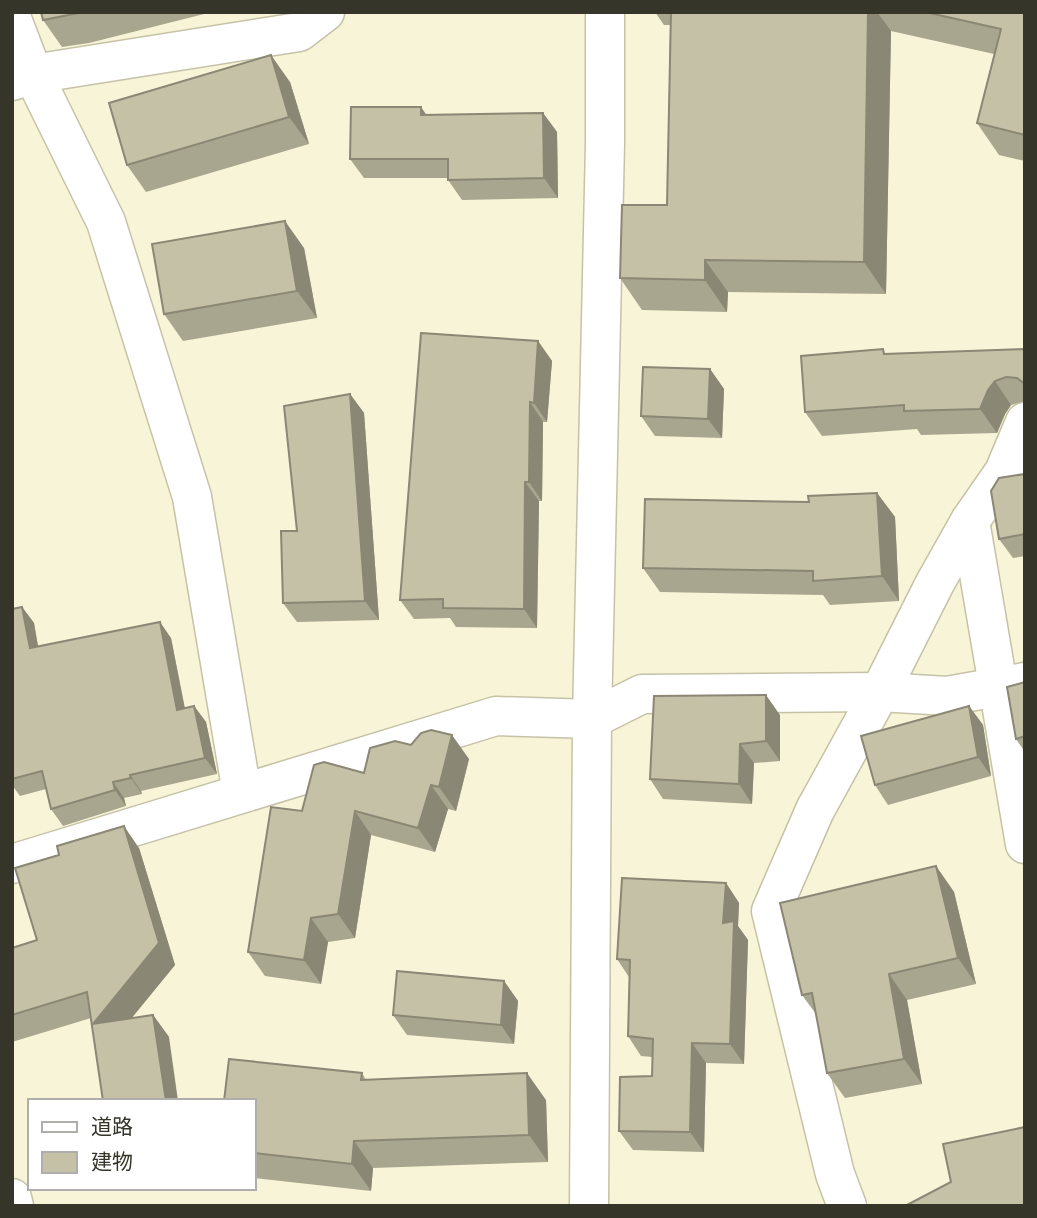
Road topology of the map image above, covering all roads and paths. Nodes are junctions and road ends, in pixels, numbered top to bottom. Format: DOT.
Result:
graph roads {
  1 [pos="324,12"];
  2 [pos="605,12"];
  3 [pos="12,19"];
  4 [pos="23,77"];
  5 [pos="1025,422"];
  6 [pos="970,521"];
  7 [pos="1011,684"];
  8 [pos="880,692"];
  9 [pos="592,719"];
  10 [pos="242,793"];
  11 [pos="1025,844"];
  12 [pos="12,864"];
  13 [pos="12,1198"];
  14 [pos="14,1206"];
  15 [pos="589,1206"];
  16 [pos="847,1206"];
  1 -- 4 [label="street"];
  2 -- 9 [label="street"];
  3 -- 4 [label="street"];
  4 -- 10 [label="street"];
  5 -- 6 [label="street"];
  6 -- 7 [label="street"];
  6 -- 8 [label="street"];
  7 -- 8 [label="street"];
  7 -- 11 [label="street"];
  8 -- 9 [label="street"];
  8 -- 16 [label="street"];
  9 -- 10 [label="street"];
  9 -- 15 [label="street"];
  10 -- 12 [label="street"];
  13 -- 14 [label="street"];
}
